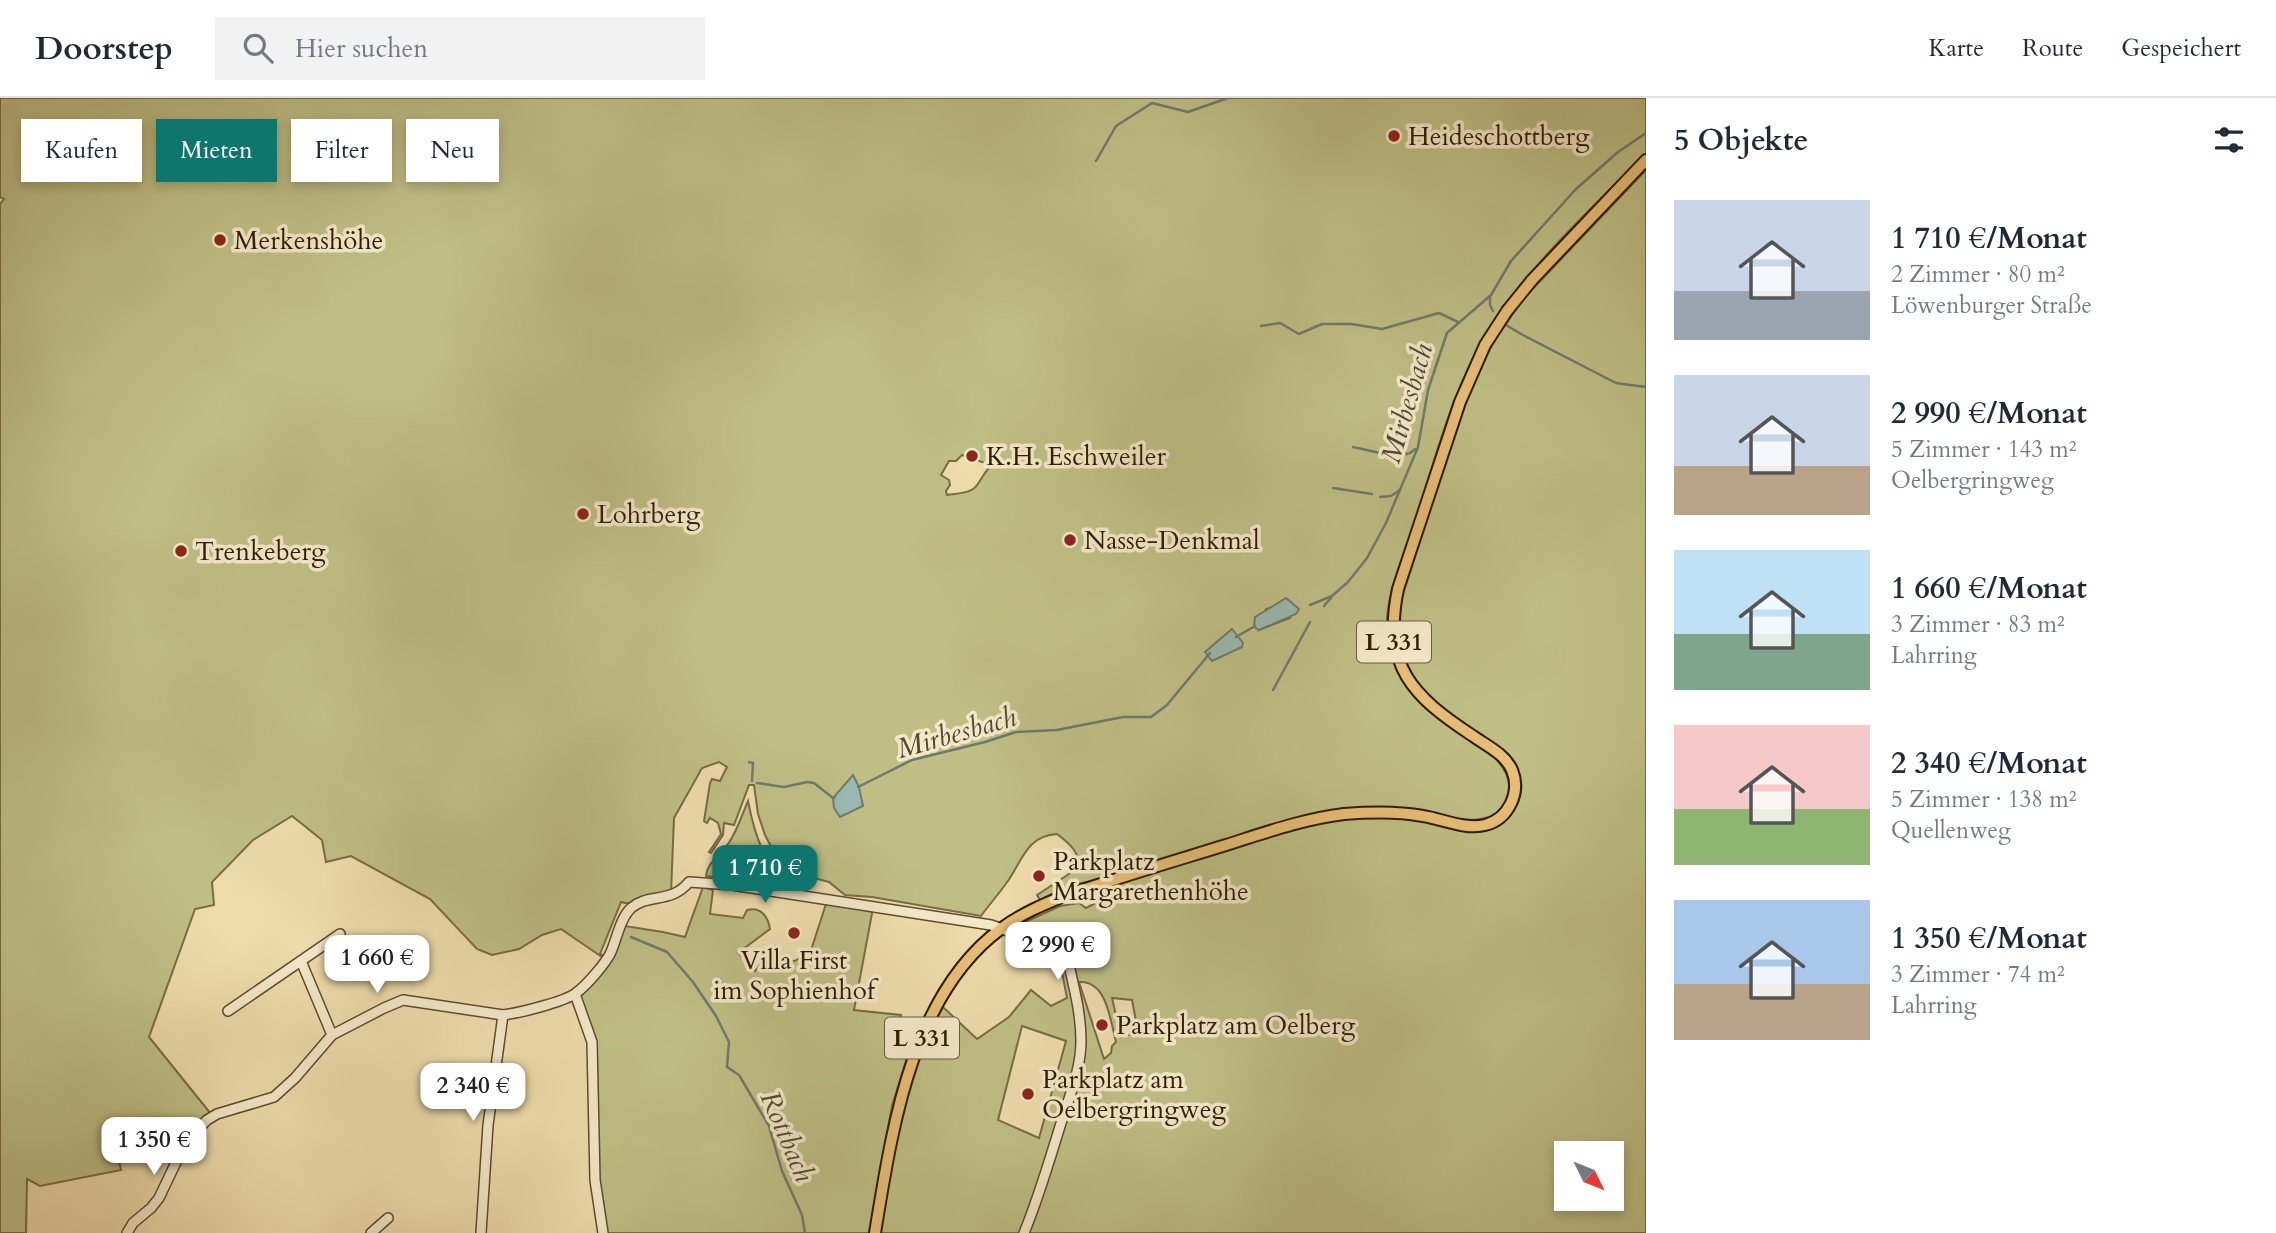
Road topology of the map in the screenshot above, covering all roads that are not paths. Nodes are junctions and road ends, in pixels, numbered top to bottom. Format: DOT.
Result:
graph roads {
  1 [pos="1646,160"];
  2 [pos="1001,928"];
  3 [pos="340,934"];
  4 [pos="301,961"];
  5 [pos="575,994"];
  6 [pos="228,1011"];
  7 [pos="503,1016"];
  8 [pos="332,1035"];
  9 [pos="388,1218"];
  10 [pos="127,1233"];
  11 [pos="371,1233"];
  12 [pos="481,1233"];
  13 [pos="604,1233"];
  14 [pos="875,1233"];
  15 [pos="1024,1233"];
  1 -- 2 [label="main road, L 331"];
  2 -- 5 [label="street"];
  2 -- 14 [label="main road, L 331"];
  2 -- 15 [label="street"];
  3 -- 4 [label="street"];
  4 -- 6 [label="street"];
  4 -- 8 [label="street"];
  5 -- 7 [label="street"];
  5 -- 13 [label="street"];
  7 -- 8 [label="street"];
  7 -- 12 [label="street"];
  8 -- 10 [label="street"];
  9 -- 11 [label="street"];
}
